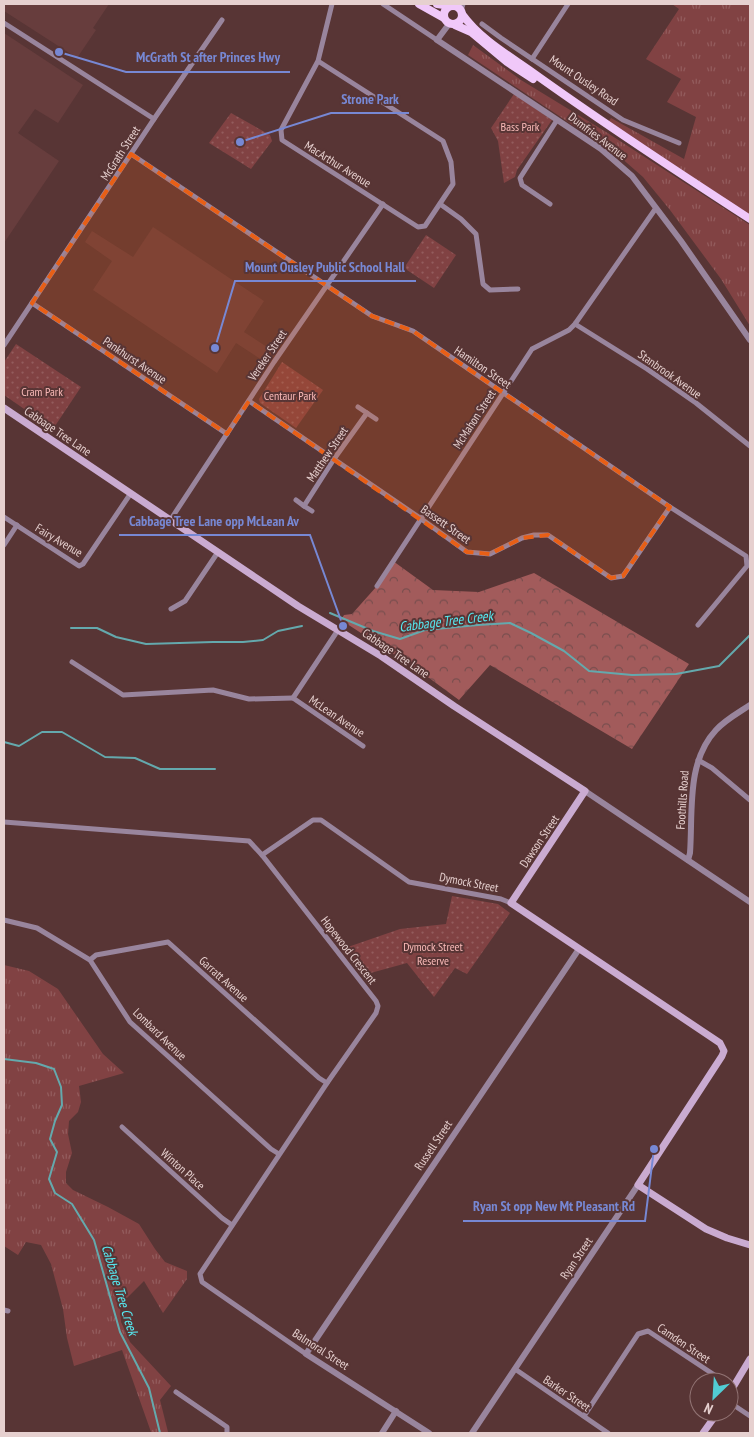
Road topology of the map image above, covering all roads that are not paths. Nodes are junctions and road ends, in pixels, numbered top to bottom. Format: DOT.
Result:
graph roads {
  1 [pos="332,4"];
  2 [pos="382,4"];
  3 [pos="419,4"];
  4 [pos="437,4"];
  5 [pos="568,4"];
  6 [pos="454,5"];
  7 [pos="462,10"];
  8 [pos="222,20"];
  9 [pos="449,22"];
  10 [pos="4,23"];
  11 [pos="482,24"];
  12 [pos="437,40"];
  13 [pos="532,59"];
  14 [pos="318,61"];
  15 [pos="562,94"];
  16 [pos="154,119"];
  17 [pos="558,120"];
  18 [pos="679,143"];
  19 [pos="131,154"];
  20 [pos="382,204"];
  21 [pos="440,204"];
  22 [pos="550,204"];
  23 [pos="656,208"];
  24 [pos="750,218"];
  25 [pos="327,285"];
  26 [pos="518,289"];
  27 [pos="32,304"];
  28 [pos="576,324"];
  29 [pos="750,340"];
  30 [pos="4,345"];
  31 [pos="503,392"];
  32 [pos="249,401"];
  33 [pos="358,407"];
  34 [pos="4,408"];
  35 [pos="367,413"];
  36 [pos="376,419"];
  37 [pos="227,434"];
  38 [pos="750,446"];
  39 [pos="334,459"];
  40 [pos="131,492"];
  41 [pos="296,500"];
  42 [pos="304,506"];
  43 [pos="670,506"];
  44 [pos="312,511"];
  45 [pos="4,517"];
  46 [pos="420,518"];
  47 [pos="171,519"];
  48 [pos="17,525"];
  49 [pos="4,545"];
  50 [pos="218,552"];
  51 [pos="377,586"];
  52 [pos="171,609"];
  53 [pos="698,625"];
  54 [pos="338,630"];
  55 [pos="72,662"];
  56 [pos="293,698"];
  57 [pos="750,705"];
  58 [pos="363,746"];
  59 [pos="698,760"];
  60 [pos="585,791"];
  61 [pos="750,800"];
  62 [pos="4,822"];
  63 [pos="262,855"];
  64 [pos="688,860"];
  65 [pos="750,902"];
  66 [pos="511,903"];
  67 [pos="4,920"];
  68 [pos="579,949"];
  69 [pos="90,960"];
  70 [pos="720,1042"];
  71 [pos="327,1083"];
  72 [pos="122,1127"];
  73 [pos="279,1154"];
  74 [pos="638,1184"];
  75 [pos="232,1225"];
  76 [pos="750,1245"];
  77 [pos="202,1282"];
  78 [pos="306,1354"];
  79 [pos="750,1359"];
  80 [pos="515,1369"];
  81 [pos="710,1372"];
  82 [pos="739,1375"];
  83 [pos="176,1392"];
  84 [pos="739,1409"];
  85 [pos="396,1411"];
  86 [pos="584,1416"];
  87 [pos="750,1416"];
  88 [pos="711,1422"];
  89 [pos="227,1433"];
  90 [pos="382,1433"];
  91 [pos="429,1433"];
  92 [pos="472,1433"];
  93 [pos="608,1433"];
  94 [pos="704,1433"];
  1 -- 14 [label="street"];
  2 -- 12 [label="street, Dumfries Avenue"];
  3 -- 9 [label="main road, Mount Ousley Road"];
  4 -- 6 [label="main road"];
  5 -- 13 [label="street"];
  6 -- 7 [label="main road"];
  6 -- 9 [label="main road"];
  7 -- 9 [label="main road"];
  7 -- 15 [label="main road, Mount Ousley Road"];
  8 -- 16 [label="street"];
  9 -- 12 [label="street"];
  9 -- 15 [label="main road, Mount Ousley Road"];
  10 -- 16 [label="street, McGrath Street"];
  11 -- 13 [label="street, Mount Ousley Road"];
  12 -- 17 [label="street, Dumfries Avenue"];
  13 -- 18 [label="street, Mount Ousley Road"];
  14 -- 20 [label="street, MacArthur Avenue"];
  14 -- 21 [label="street"];
  15 -- 24 [label="main road, Mount Ousley Road"];
  16 -- 19 [label="street, McGrath Street"];
  17 -- 22 [label="street"];
  17 -- 23 [label="street, Dumfries Avenue"];
  19 -- 25 [label="street, Hamilton Street"];
  19 -- 27 [label="street, McGrath Street"];
  20 -- 21 [label="street"];
  20 -- 25 [label="street, Vereker Street"];
  21 -- 26 [label="street"];
  23 -- 28 [label="street, McMahon Street"];
  23 -- 29 [label="street, Dumfries Avenue"];
  25 -- 31 [label="street, Hamilton Street"];
  25 -- 32 [label="street, Vereker Street"];
  27 -- 30 [label="street, McGrath Street"];
  27 -- 37 [label="street, Pankhurst Avenue"];
  28 -- 31 [label="street, McMahon Street"];
  28 -- 38 [label="street, Stanbrook Avenue"];
  31 -- 43 [label="street, Hamilton Street"];
  31 -- 46 [label="street, McMahon Street"];
  32 -- 37 [label="street, Vereker Street"];
  32 -- 39 [label="street, Bassett Street"];
  33 -- 35 [label="street"];
  34 -- 40 [label="main road, Cabbage Tree Lane"];
  35 -- 36 [label="street"];
  35 -- 39 [label="street, Matthew Street"];
  37 -- 47 [label="street, Vereker Street"];
  39 -- 42 [label="street, Matthew Street"];
  39 -- 46 [label="street, Bassett Street"];
  40 -- 47 [label="main road, Cabbage Tree Lane"];
  40 -- 48 [label="street, Fairy Avenue"];
  41 -- 42 [label="street"];
  42 -- 44 [label="street"];
  43 -- 46 [label="street, Bassett Street"];
  43 -- 53 [label="street, Hamilton Street"];
  45 -- 48 [label="street, Fairy Avenue"];
  46 -- 51 [label="street, McMahon Street"];
  47 -- 50 [label="main road, Cabbage Tree Lane"];
  48 -- 49 [label="street"];
  50 -- 52 [label="street"];
  50 -- 54 [label="main road, Cabbage Tree Lane"];
  54 -- 56 [label="street, McLean Avenue"];
  54 -- 60 [label="main road, Cabbage Tree Lane"];
  55 -- 56 [label="street"];
  56 -- 58 [label="street, McLean Avenue"];
  57 -- 59 [label="street, Foothills Road"];
  59 -- 61 [label="street"];
  59 -- 64 [label="street, Foothills Road"];
  60 -- 64 [label="street, Cabbage Tree Lane"];
  60 -- 66 [label="main road, Dawson Street"];
  62 -- 63 [label="street, Hopewood Crescent"];
  63 -- 66 [label="street, Dymock Street"];
  63 -- 71 [label="street, Hopewood Crescent"];
  64 -- 65 [label="street, Cabbage Tree Lane"];
  66 -- 68 [label="main road, Dymock Street"];
  67 -- 69 [label="street, Lombard Avenue"];
  68 -- 70 [label="main road, Dymock Street"];
  68 -- 78 [label="street, Russell Street"];
  69 -- 71 [label="street, Garratt Avenue"];
  69 -- 73 [label="street, Lombard Avenue"];
  70 -- 74 [label="main road, Ryan Street"];
  71 -- 73 [label="street, Hopewood Crescent"];
  72 -- 75 [label="street, Winton Place"];
  73 -- 75 [label="street, Hopewood Crescent"];
  74 -- 76 [label="main road"];
  74 -- 80 [label="street, Ryan Street"];
  75 -- 77 [label="street, Hopewood Crescent"];
  77 -- 78 [label="street, Balmoral Street"];
  78 -- 85 [label="street, Balmoral Street"];
  79 -- 82 [label="main road"];
  80 -- 86 [label="street, Barker Street"];
  80 -- 92 [label="street, Ryan Street"];
  81 -- 86 [label="street, Camden Street"];
  83 -- 89 [label="street"];
  84 -- 87 [label="street"];
  85 -- 90 [label="street"];
  85 -- 91 [label="street, Balmoral Street"];
  86 -- 93 [label="street, Barker Street"];
  88 -- 94 [label="main road"];
}
